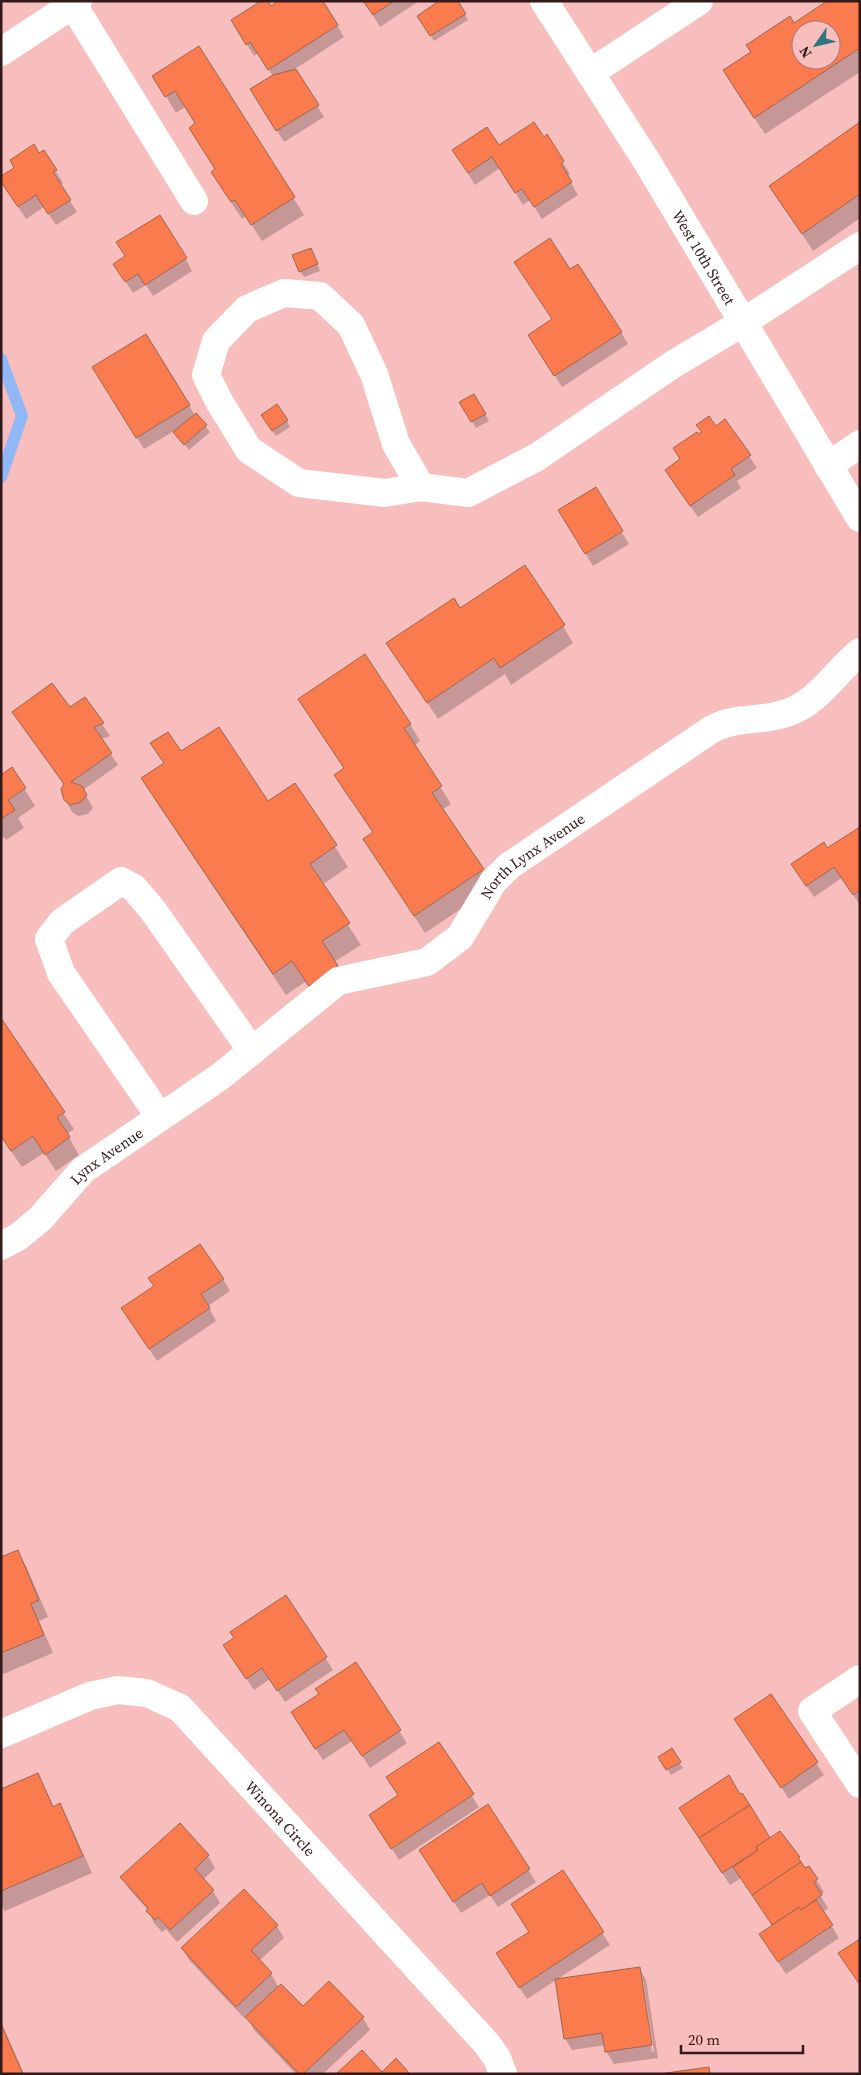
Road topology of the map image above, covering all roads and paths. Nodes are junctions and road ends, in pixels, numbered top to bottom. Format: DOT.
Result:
graph roads {
  1 [pos="544,1"];
  2 [pos="699,1"];
  3 [pos="76,3"];
  4 [pos="1,52"];
  5 [pos="590,73"];
  6 [pos="194,201"];
  7 [pos="860,246"];
  8 [pos="742,323"];
  9 [pos="860,444"];
  10 [pos="828,466"];
  11 [pos="421,487"];
  12 [pos="860,518"];
  13 [pos="860,652"];
  14 [pos="252,1051"];
  15 [pos="221,1076"];
  16 [pos="160,1117"];
  17 [pos="1,1246"];
  18 [pos="860,1679"];
  19 [pos="1,1734"];
  20 [pos="860,1784"];
  21 [pos="503,2074"];
  1 -- 5 [label="street, West 10th Street"];
  2 -- 5 [label="street"];
  3 -- 4 [label="street"];
  3 -- 6 [label="street"];
  5 -- 8 [label="street, West 10th Street"];
  7 -- 8 [label="street"];
  8 -- 10 [label="street, West 10th Street"];
  8 -- 11 [label="street"];
  9 -- 10 [label="street"];
  10 -- 12 [label="street, West 10th Street"];
  11 -- 11 [label="street"];
  13 -- 14 [label="street, North Lynx Avenue"];
  14 -- 15 [label="street, North Lynx Avenue"];
  14 -- 16 [label="street"];
  15 -- 16 [label="street, Lynx Avenue"];
  16 -- 17 [label="street, Lynx Avenue"];
  18 -- 20 [label="street"];
  19 -- 21 [label="street, Winona Circle"];
}
